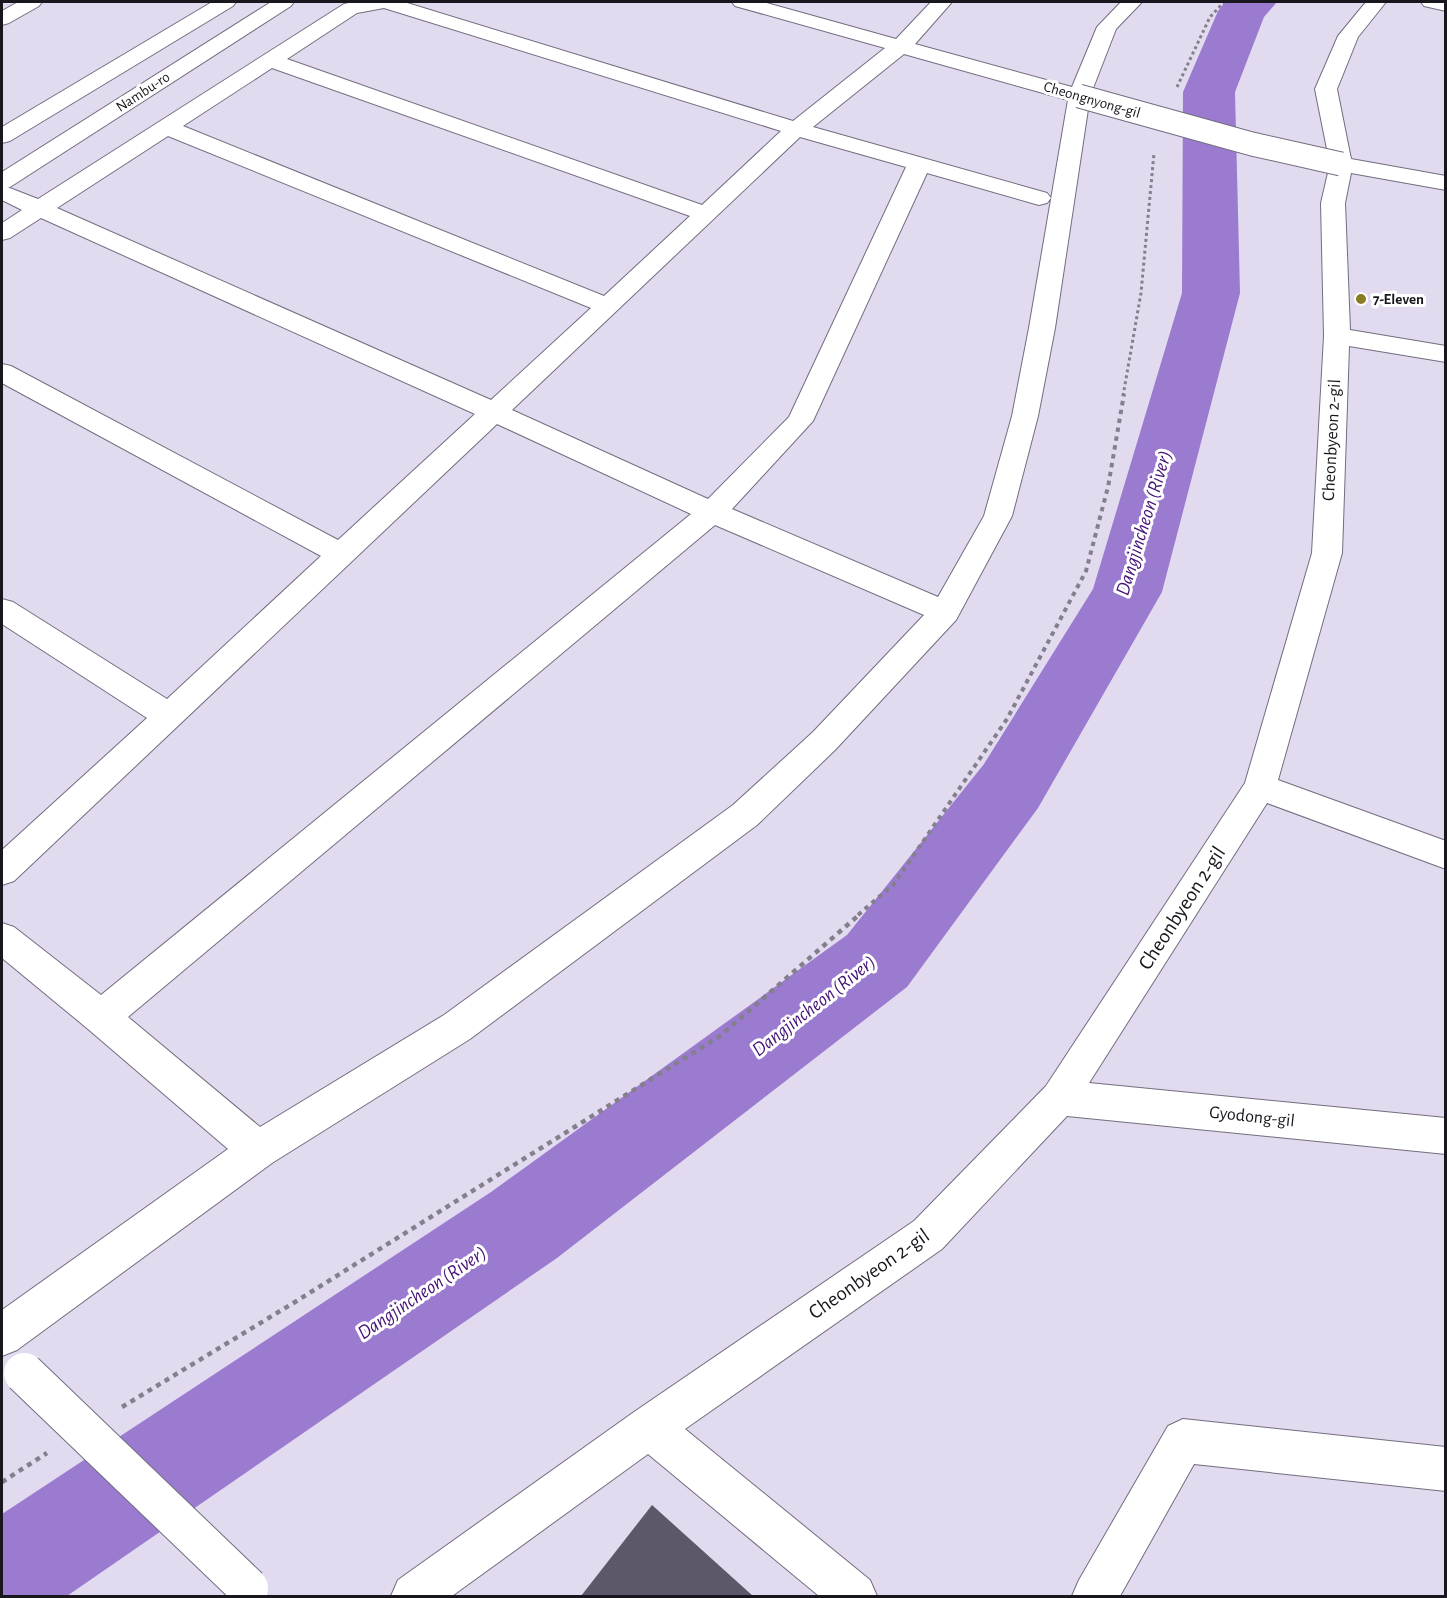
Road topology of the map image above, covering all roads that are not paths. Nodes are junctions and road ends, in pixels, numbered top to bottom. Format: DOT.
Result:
graph roads {
  1 [pos="32,2"];
  2 [pos="226,2"];
  3 [pos="284,2"];
  4 [pos="742,2"];
  5 [pos="942,2"];
  6 [pos="1132,2"];
  7 [pos="1376,2"];
  8 [pos="1431,2"];
  9 [pos="1446,5"];
  10 [pos="2,18"];
  11 [pos="900,47"];
  12 [pos="270,60"];
  13 [pos="1079,96"];
  14 [pos="166,127"];
  15 [pos="796,129"];
  16 [pos="2,136"];
  17 [pos="1341,164"];
  18 [pos="919,165"];
  19 [pos="2,182"];
  20 [pos="1446,183"];
  21 [pos="2,192"];
  22 [pos="1039,198"];
  23 [pos="38,209"];
  24 [pos="706,214"];
  25 [pos="2,233"];
  26 [pos="608,306"];
  27 [pos="1337,336"];
  28 [pos="1446,354"];
  29 [pos="2,372"];
  30 [pos="494,412"];
  31 [pos="711,512"];
  32 [pos="341,554"];
  33 [pos="2,610"];
  34 [pos="945,612"];
  35 [pos="169,716"];
  36 [pos="1260,787"];
  37 [pos="1446,855"];
  38 [pos="2,871"];
  39 [pos="2,938"];
  40 [pos="101,1017"];
  41 [pos="1059,1098"];
  42 [pos="1446,1136"];
  43 [pos="258,1150"];
  44 [pos="2,1335"];
  45 [pos="13,1363"];
  46 [pos="649,1427"];
  47 [pos="1446,1469"];
  48 [pos="253,1592"];
  49 [pos="414,1596"];
  50 [pos="854,1596"];
  51 [pos="1095,1596"];
  1 -- 10 [label="street"];
  2 -- 16 [label="street, Nambu-ro"];
  3 -- 19 [label="street, Nambu-ro"];
  4 -- 11 [label="street, Cheongnyong-gil"];
  5 -- 11 [label="street"];
  6 -- 13 [label="street"];
  7 -- 17 [label="street"];
  8 -- 9 [label="street"];
  11 -- 13 [label="street, Cheongnyong-gil"];
  11 -- 15 [label="street"];
  12 -- 14 [label="street"];
  12 -- 15 [label="street"];
  12 -- 24 [label="street"];
  13 -- 17 [label="street, Cheongnyong-gil, bridge"];
  13 -- 34 [label="street"];
  14 -- 23 [label="street"];
  14 -- 26 [label="street"];
  15 -- 18 [label="street"];
  15 -- 24 [label="street"];
  17 -- 20 [label="street, Cheongnyong-gil"];
  17 -- 27 [label="street, Cheonbyeon 2-gil"];
  18 -- 22 [label="street"];
  18 -- 31 [label="street"];
  21 -- 23 [label="street"];
  23 -- 25 [label="street"];
  23 -- 30 [label="street"];
  24 -- 26 [label="street"];
  26 -- 30 [label="street"];
  27 -- 28 [label="street"];
  27 -- 36 [label="street, Cheonbyeon 2-gil"];
  29 -- 32 [label="street"];
  30 -- 31 [label="street"];
  30 -- 32 [label="street"];
  31 -- 34 [label="street"];
  31 -- 40 [label="street"];
  32 -- 35 [label="street"];
  33 -- 35 [label="street"];
  34 -- 43 [label="street"];
  35 -- 38 [label="street"];
  36 -- 37 [label="street"];
  36 -- 41 [label="street, Cheonbyeon 2-gil"];
  39 -- 40 [label="street"];
  40 -- 43 [label="street"];
  41 -- 42 [label="street, Gyodong-gil"];
  41 -- 46 [label="street, Cheonbyeon 2-gil"];
  43 -- 44 [label="street"];
  45 -- 48 [label="street, bridge"];
  46 -- 49 [label="street, Cheonbyeon 2-gil"];
  46 -- 50 [label="street"];
  47 -- 51 [label="street"];
}
